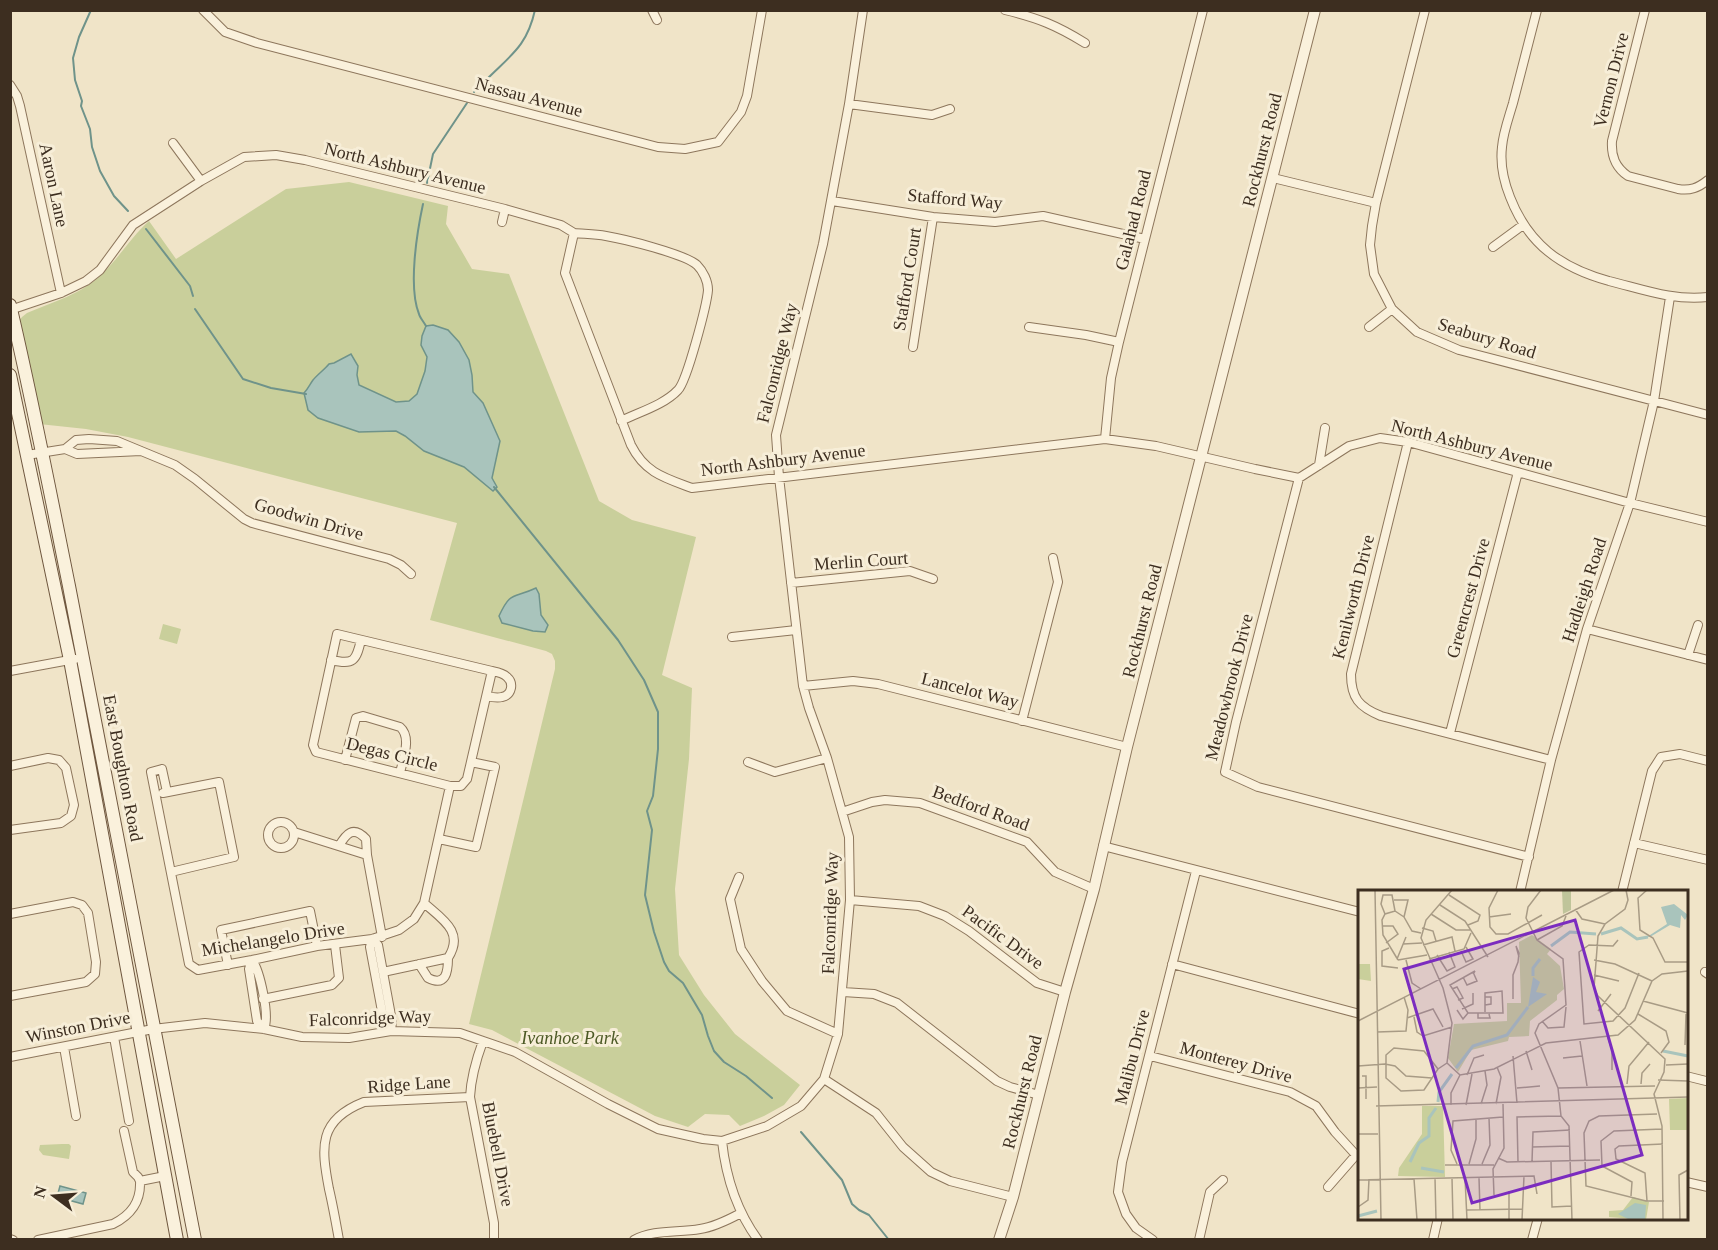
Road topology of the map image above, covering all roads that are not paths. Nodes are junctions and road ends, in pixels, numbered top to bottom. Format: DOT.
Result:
graph roads {
  1 [pos="203,10"];
  2 [pos="652,10"];
  3 [pos="762,10"];
  4 [pos="863,10"];
  5 [pos="1005,10"];
  6 [pos="1203,10"];
  7 [pos="1315,10"];
  8 [pos="1425,10"];
  9 [pos="1537,10"];
  10 [pos="1645,10"];
  11 [pos="657,20"];
  12 [pos="1085,43"];
  13 [pos="10,85"];
  14 [pos="849,104"];
  15 [pos="950,109"];
  16 [pos="173,143"];
  17 [pos="1273,178"];
  18 [pos="1707,180"];
  19 [pos="201,181"];
  20 [pos="832,201"];
  21 [pos="1376,203"];
  22 [pos="505,209"];
  23 [pos="933,217"];
  24 [pos="502,222"];
  25 [pos="1523,225"];
  26 [pos="574,233"];
  27 [pos="1145,239"];
  28 [pos="1493,247"];
  29 [pos="61,293"];
  30 [pos="1670,297"];
  31 [pos="1707,297"];
  32 [pos="11,308"];
  33 [pos="1392,309"];
  34 [pos="1029,327"];
  35 [pos="1369,327"];
  36 [pos="1119,342"];
  37 [pos="913,347"];
  38 [pos="10,375"];
  39 [pos="1654,401"];
  40 [pos="1707,415"];
  41 [pos="621,421"];
  42 [pos="1325,428"];
  43 [pos="1105,439"];
  44 [pos="1408,442"];
  45 [pos="65,449"];
  46 [pos="141,451"];
  47 [pos="42,453"];
  48 [pos="27,455"];
  49 [pos="1202,456"];
  50 [pos="1319,465"];
  51 [pos="1518,472"];
  52 [pos="779,477"];
  53 [pos="1299,478"];
  54 [pos="1630,503"];
  55 [pos="1707,522"];
  56 [pos="1053,558"];
  57 [pos="411,574"];
  58 [pos="933,579"];
  59 [pos="791,583"];
  60 [pos="1698,625"];
  61 [pos="1587,629"];
  62 [pos="796,630"];
  63 [pos="732,637"];
  64 [pos="361,640"];
  65 [pos="1688,655"];
  66 [pos="83,657"];
  67 [pos="70,660"];
  68 [pos="331,660"];
  69 [pos="1707,660"];
  70 [pos="10,671"];
  71 [pos="492,671"];
  72 [pos="803,686"];
  73 [pos="487,696"];
  74 [pos="1022,721"];
  75 [pos="1450,733"];
  76 [pos="1127,747"];
  77 [pos="827,758"];
  78 [pos="345,759"];
  79 [pos="1551,760"];
  80 [pos="1707,761"];
  81 [pos="471,762"];
  82 [pos="748,762"];
  83 [pos="10,766"];
  84 [pos="400,773"];
  85 [pos="450,786"];
  86 [pos="168,792"];
  87 [pos="156,794"];
  88 [pos="842,812"];
  89 [pos="10,830"];
  90 [pos="294,832"];
  91 [pos="439,839"];
  92 [pos="1634,843"];
  93 [pos="339,846"];
  94 [pos="1103,846"];
  95 [pos="367,855"];
  96 [pos="1529,857"];
  97 [pos="1707,861"];
  98 [pos="1196,871"];
  99 [pos="171,872"];
  100 [pos="739,877"];
  101 [pos="1094,889"];
  102 [pos="1520,890"];
  103 [pos="1622,890"];
  104 [pos="850,900"];
  105 [pos="424,903"];
  106 [pos="1358,912"];
  107 [pos="10,914"];
  108 [pos="382,936"];
  109 [pos="372,939"];
  110 [pos="335,945"];
  111 [pos="317,946"];
  112 [pos="448,958"];
  113 [pos="252,960"];
  114 [pos="419,964"];
  115 [pos="1172,964"];
  116 [pos="228,965"];
  117 [pos="383,972"];
  118 [pos="843,992"];
  119 [pos="1065,992"];
  120 [pos="10,996"];
  121 [pos="263,999"];
  122 [pos="1358,1014"];
  123 [pos="153,1029"];
  124 [pos="264,1029"];
  125 [pos="139,1031"];
  126 [pos="391,1031"];
  127 [pos="838,1034"];
  128 [pos="114,1037"];
  129 [pos="483,1041"];
  130 [pos="64,1047"];
  131 [pos="1150,1056"];
  132 [pos="10,1057"];
  133 [pos="1688,1076"];
  134 [pos="824,1079"];
  135 [pos="1706,1081"];
  136 [pos="1039,1095"];
  137 [pos="470,1098"];
  138 [pos="76,1116"];
  139 [pos="129,1121"];
  140 [pos="124,1131"];
  141 [pos="722,1142"];
  142 [pos="1358,1156"];
  143 [pos="165,1176"];
  144 [pos="1223,1179"];
  145 [pos="140,1181"];
  146 [pos="1688,1182"];
  147 [pos="1328,1187"];
  148 [pos="1707,1187"];
  149 [pos="1012,1197"];
  150 [pos="741,1213"];
  151 [pos="1438,1220"];
  152 [pos="1537,1220"];
  153 [pos="38,1239"];
  154 [pos="177,1239"];
  155 [pos="195,1239"];
  156 [pos="339,1239"];
  157 [pos="494,1239"];
  158 [pos="634,1239"];
  159 [pos="758,1239"];
  160 [pos="999,1239"];
  161 [pos="1153,1239"];
  162 [pos="1199,1239"];
  163 [pos="1433,1239"];
  164 [pos="1532,1239"];
  1 -- 3 [label="street, Nassau Avenue"];
  2 -- 11 [label="street"];
  4 -- 14 [label="street, Falconridge Way"];
  5 -- 12 [label="street"];
  6 -- 27 [label="street, Galahad Road"];
  7 -- 17 [label="street, Rockhurst Road"];
  8 -- 21 [label="street, Seabury Road"];
  9 -- 25 [label="street"];
  10 -- 18 [label="street, Vernon Drive"];
  13 -- 29 [label="street, Aaron Lane"];
  14 -- 15 [label="street"];
  14 -- 20 [label="street, Falconridge Way"];
  16 -- 19 [label="street"];
  17 -- 21 [label="street"];
  17 -- 49 [label="street, Rockhurst Road"];
  19 -- 22 [label="street, North Ashbury Avenue"];
  19 -- 29 [label="street, North Ashbury Avenue"];
  20 -- 23 [label="street, Stafford Way"];
  20 -- 52 [label="street, Falconridge Way"];
  21 -- 33 [label="street, Seabury Road"];
  22 -- 24 [label="street"];
  22 -- 26 [label="street, North Ashbury Avenue"];
  23 -- 27 [label="street, Stafford Way"];
  23 -- 37 [label="street, Stafford Court"];
  25 -- 28 [label="street"];
  25 -- 30 [label="street"];
  26 -- 41 [label="street, North Ashbury Avenue"];
  26 -- 41 [label="street"];
  27 -- 36 [label="street, Galahad Road"];
  29 -- 32 [label="street, North Ashbury Avenue"];
  30 -- 31 [label="street"];
  30 -- 39 [label="street, Hadleigh Road"];
  32 -- 47 [label="main road, East Boughton Road"];
  33 -- 35 [label="street"];
  33 -- 39 [label="street, Seabury Road"];
  34 -- 36 [label="street"];
  36 -- 43 [label="street, Galahad Road"];
  38 -- 48 [label="main road, East Boughton Road"];
  39 -- 40 [label="street, Seabury Road"];
  39 -- 54 [label="street, Hadleigh Road"];
  41 -- 52 [label="street, North Ashbury Avenue"];
  42 -- 50 [label="street"];
  43 -- 49 [label="street, North Ashbury Avenue"];
  43 -- 52 [label="street, North Ashbury Avenue"];
  44 -- 50 [label="street, North Ashbury Avenue"];
  44 -- 51 [label="street, North Ashbury Avenue"];
  44 -- 75 [label="street, Kenilworth Drive"];
  45 -- 46 [label="street, Goodwin Drive"];
  45 -- 46 [label="street, Goodwin Drive"];
  45 -- 47 [label="street, Goodwin Drive"];
  46 -- 57 [label="street, Goodwin Drive"];
  47 -- 48 [label="street, Goodwin Drive"];
  47 -- 66 [label="main road, East Boughton Road"];
  48 -- 67 [label="main road, East Boughton Road"];
  49 -- 53 [label="street, North Ashbury Avenue"];
  49 -- 76 [label="street, Rockhurst Road"];
  50 -- 53 [label="street, North Ashbury Avenue"];
  51 -- 54 [label="street, North Ashbury Avenue"];
  51 -- 75 [label="street, Greencrest Drive"];
  52 -- 59 [label="street, Falconridge Way"];
  53 -- 96 [label="street, Meadowbrook Drive"];
  54 -- 55 [label="street, North Ashbury Avenue"];
  54 -- 61 [label="street, Hadleigh Road"];
  56 -- 74 [label="street"];
  58 -- 59 [label="street, Merlin Court"];
  59 -- 62 [label="street, Falconridge Way"];
  60 -- 65 [label="street"];
  61 -- 65 [label="street"];
  61 -- 79 [label="street, Hadleigh Road"];
  62 -- 63 [label="street"];
  62 -- 72 [label="street, Falconridge Way"];
  64 -- 68 [label="street"];
  64 -- 68 [label="street, Degas Circle"];
  64 -- 71 [label="street, Degas Circle"];
  65 -- 69 [label="street"];
  66 -- 67 [label="street"];
  66 -- 123 [label="main road, East Boughton Road"];
  67 -- 70 [label="street"];
  67 -- 125 [label="main road, East Boughton Road"];
  68 -- 78 [label="street, Degas Circle"];
  71 -- 73 [label="street, Degas Circle"];
  71 -- 73 [label="street"];
  72 -- 74 [label="street, Lancelot Way"];
  72 -- 77 [label="street, Falconridge Way"];
  73 -- 81 [label="street, Degas Circle"];
  74 -- 76 [label="street, Lancelot Way"];
  75 -- 79 [label="street, Kenilworth Drive"];
  76 -- 94 [label="street, Rockhurst Road"];
  77 -- 82 [label="street"];
  77 -- 88 [label="street, Falconridge Way"];
  78 -- 84 [label="street, Degas Circle"];
  78 -- 84 [label="street"];
  79 -- 96 [label="street, Hadleigh Road"];
  80 -- 92 [label="street"];
  81 -- 85 [label="street, Degas Circle"];
  81 -- 91 [label="street"];
  83 -- 89 [label="street"];
  84 -- 85 [label="street, Degas Circle"];
  85 -- 91 [label="street, Michelangelo Drive"];
  86 -- 87 [label="street"];
  86 -- 87 [label="street, Michelangelo Drive"];
  86 -- 99 [label="street"];
  87 -- 99 [label="street, Michelangelo Drive"];
  88 -- 101 [label="street, Bedford Road"];
  88 -- 104 [label="street, Falconridge Way"];
  90 -- 93 [label="street"];
  91 -- 105 [label="street, Michelangelo Drive"];
  92 -- 97 [label="street"];
  92 -- 103 [label="street"];
  93 -- 95 [label="street"];
  93 -- 95 [label="street"];
  94 -- 98 [label="street"];
  94 -- 101 [label="street, Rockhurst Road"];
  95 -- 108 [label="street"];
  96 -- 102 [label="street, Hadleigh Road"];
  98 -- 106 [label="street"];
  98 -- 115 [label="street, Malibu Drive"];
  99 -- 116 [label="street, Michelangelo Drive"];
  100 -- 127 [label="street"];
  101 -- 119 [label="street, Rockhurst Road"];
  104 -- 118 [label="street, Falconridge Way"];
  104 -- 119 [label="street, Pacific Drive"];
  105 -- 108 [label="street, Michelangelo Drive"];
  105 -- 112 [label="street"];
  107 -- 120 [label="street"];
  108 -- 109 [label="street, Michelangelo Drive"];
  109 -- 110 [label="street, Michelangelo Drive"];
  109 -- 117 [label="street"];
  109 -- 126 [label="street"];
  110 -- 111 [label="street, Michelangelo Drive"];
  110 -- 121 [label="street"];
  111 -- 113 [label="street, Michelangelo Drive"];
  111 -- 116 [label="street"];
  112 -- 114 [label="street"];
  112 -- 114 [label="street"];
  113 -- 116 [label="street, Michelangelo Drive"];
  113 -- 121 [label="street"];
  113 -- 124 [label="street"];
  114 -- 117 [label="street"];
  115 -- 122 [label="street"];
  115 -- 131 [label="street, Malibu Drive"];
  117 -- 126 [label="street"];
  118 -- 127 [label="street, Falconridge Way"];
  118 -- 136 [label="street"];
  119 -- 136 [label="street, Rockhurst Road"];
  121 -- 124 [label="street"];
  123 -- 124 [label="street, Falconridge Way"];
  123 -- 125 [label="street, Winston Drive"];
  123 -- 155 [label="main road, East Boughton Road"];
  124 -- 126 [label="street, Falconridge Way"];
  125 -- 128 [label="street, Winston Drive"];
  125 -- 143 [label="main road, East Boughton Road"];
  126 -- 129 [label="street, Falconridge Way"];
  127 -- 134 [label="street, Falconridge Way"];
  128 -- 130 [label="street, Winston Drive"];
  128 -- 139 [label="street"];
  129 -- 137 [label="street, Bluebell Drive"];
  129 -- 141 [label="street, Falconridge Way"];
  130 -- 132 [label="street, Winston Drive"];
  130 -- 138 [label="street"];
  131 -- 142 [label="street, Monterey Drive"];
  131 -- 161 [label="street, Malibu Drive"];
  133 -- 135 [label="street"];
  134 -- 141 [label="street, Falconridge Way"];
  134 -- 149 [label="street"];
  136 -- 149 [label="street, Rockhurst Road"];
  137 -- 156 [label="street, Ridge Lane"];
  137 -- 157 [label="street, Bluebell Drive"];
  140 -- 145 [label="street"];
  141 -- 150 [label="street"];
  142 -- 147 [label="street"];
  143 -- 145 [label="street"];
  143 -- 154 [label="main road, East Boughton Road"];
  144 -- 162 [label="street"];
  145 -- 153 [label="street"];
  146 -- 148 [label="street"];
  149 -- 160 [label="street, Rockhurst Road"];
  150 -- 158 [label="street"];
  150 -- 159 [label="street"];
  151 -- 163 [label="street"];
  152 -- 164 [label="street"];
}
